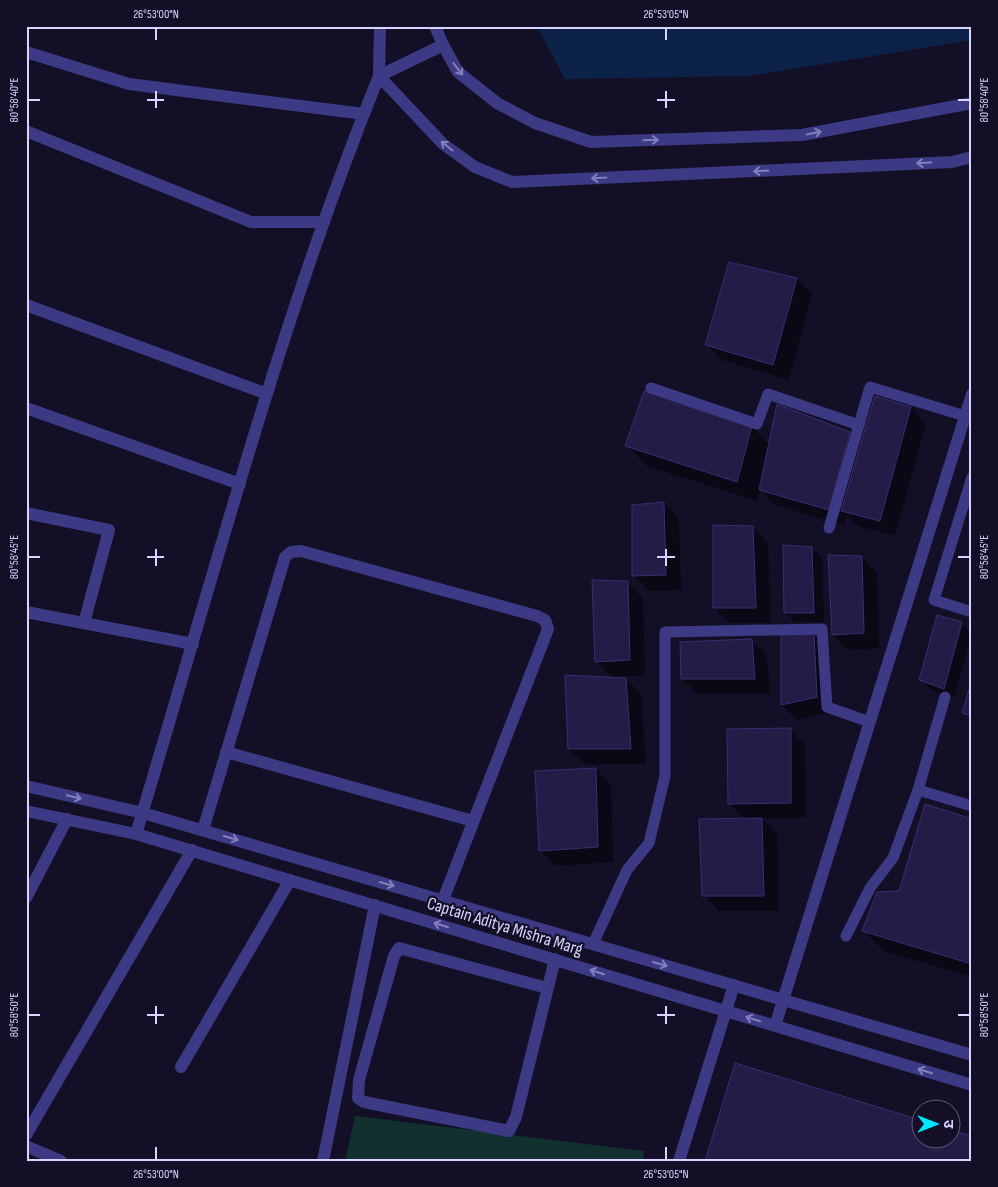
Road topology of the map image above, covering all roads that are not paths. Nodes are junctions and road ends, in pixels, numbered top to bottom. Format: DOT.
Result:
graph roads {
  1 [pos="380,26"];
  2 [pos="435,26"];
  3 [pos="442,45"];
  4 [pos="26,52"];
  5 [pos="379,76"];
  6 [pos="972,103"];
  7 [pos="364,114"];
  8 [pos="26,131"];
  9 [pos="972,157"];
  10 [pos="324,222"];
  11 [pos="26,305"];
  12 [pos="651,388"];
  13 [pos="267,394"];
  14 [pos="972,394"];
  15 [pos="26,408"];
  16 [pos="965,416"];
  17 [pos="859,425"];
  18 [pos="972,477"];
  19 [pos="240,484"];
  20 [pos="26,513"];
  21 [pos="830,528"];
  22 [pos="26,612"];
  23 [pos="972,612"];
  24 [pos="84,623"];
  25 [pos="193,644"];
  26 [pos="945,697"];
  27 [pos="870,722"];
  28 [pos="226,752"];
  29 [pos="26,786"];
  30 [pos="918,790"];
  31 [pos="972,806"];
  32 [pos="26,810"];
  33 [pos="143,813"];
  34 [pos="67,819"];
  35 [pos="473,821"];
  36 [pos="203,830"];
  37 [pos="136,834"];
  38 [pos="192,850"];
  39 [pos="290,880"];
  40 [pos="26,898"];
  41 [pos="443,900"];
  42 [pos="375,905"];
  43 [pos="846,936"];
  44 [pos="593,944"];
  45 [pos="555,959"];
  46 [pos="734,985"];
  47 [pos="547,988"];
  48 [pos="784,1000"];
  49 [pos="726,1011"];
  50 [pos="776,1026"];
  51 [pos="972,1055"];
  52 [pos="180,1067"];
  53 [pos="972,1085"];
  54 [pos="26,1135"];
  55 [pos="26,1146"];
  56 [pos="61,1161"];
  57 [pos="323,1161"];
  58 [pos="679,1161"];
  1 -- 5 [label="street"];
  2 -- 3 [label="street"];
  3 -- 5 [label="street"];
  3 -- 6 [label="street, one-way"];
  4 -- 7 [label="street"];
  5 -- 7 [label="street"];
  9 -- 5 [label="street, one-way"];
  7 -- 10 [label="street"];
  8 -- 10 [label="street"];
  10 -- 13 [label="street"];
  11 -- 13 [label="street"];
  12 -- 17 [label="lane"];
  13 -- 19 [label="street"];
  14 -- 16 [label="street"];
  15 -- 19 [label="street"];
  16 -- 17 [label="lane"];
  16 -- 27 [label="street"];
  17 -- 21 [label="lane"];
  18 -- 23 [label="lane"];
  19 -- 25 [label="street"];
  20 -- 24 [label="street"];
  22 -- 24 [label="street"];
  24 -- 25 [label="street"];
  25 -- 33 [label="street"];
  26 -- 30 [label="lane"];
  27 -- 44 [label="lane"];
  27 -- 48 [label="street"];
  28 -- 35 [label="street"];
  28 -- 35 [label="street"];
  28 -- 36 [label="street"];
  29 -- 33 [label="street, Captain Aditya Mishra Marg, one-way"];
  30 -- 31 [label="lane"];
  30 -- 43 [label="lane"];
  32 -- 34 [label="street, Captain Aditya Mishra Marg"];
  33 -- 36 [label="street, Captain Aditya Mishra Marg"];
  33 -- 37 [label="street"];
  34 -- 37 [label="street, Captain Aditya Mishra Marg"];
  34 -- 40 [label="street"];
  35 -- 41 [label="street"];
  36 -- 41 [label="street, Captain Aditya Mishra Marg, one-way"];
  37 -- 38 [label="street, Captain Aditya Mishra Marg"];
  38 -- 39 [label="street, Captain Aditya Mishra Marg"];
  38 -- 54 [label="street"];
  39 -- 42 [label="street, Captain Aditya Mishra Marg"];
  39 -- 52 [label="street"];
  41 -- 44 [label="street, Captain Aditya Mishra Marg"];
  45 -- 42 [label="street, Captain Aditya Mishra Marg, one-way"];
  42 -- 57 [label="street"];
  44 -- 46 [label="street, Captain Aditya Mishra Marg, one-way"];
  45 -- 47 [label="street"];
  49 -- 45 [label="street, Captain Aditya Mishra Marg, one-way"];
  46 -- 48 [label="street, Captain Aditya Mishra Marg"];
  46 -- 49 [label="street"];
  47 -- 47 [label="street"];
  48 -- 50 [label="street"];
  48 -- 51 [label="street, Captain Aditya Mishra Marg"];
  50 -- 49 [label="street, Captain Aditya Mishra Marg, one-way"];
  49 -- 58 [label="street"];
  53 -- 50 [label="street, Captain Aditya Mishra Marg, one-way"];
  55 -- 56 [label="street"];
}
